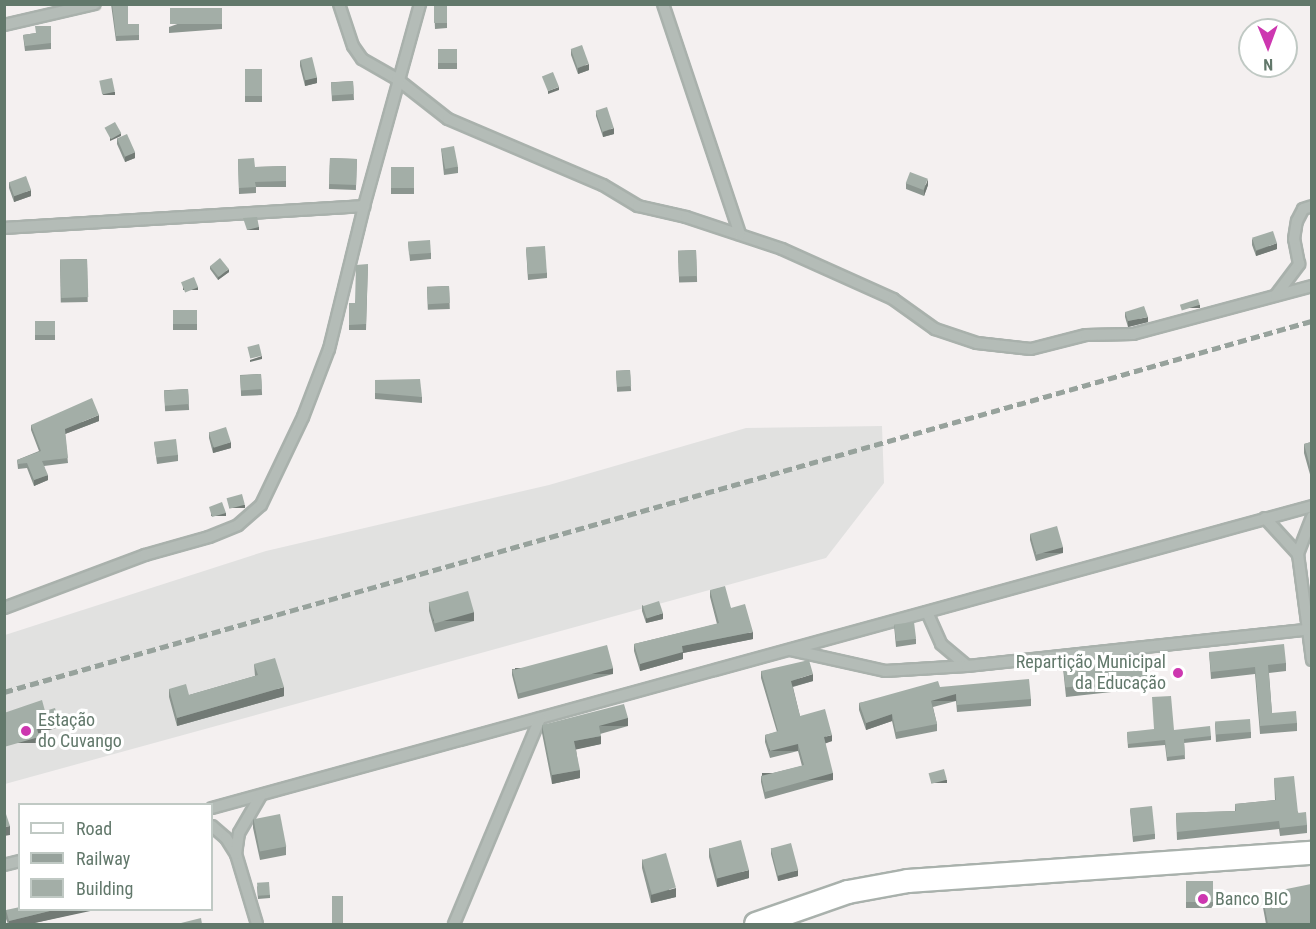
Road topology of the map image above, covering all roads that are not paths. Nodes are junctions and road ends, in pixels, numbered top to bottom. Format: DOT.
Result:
graph roads {
  1 [pos="94,4"];
  2 [pos="339,4"];
  3 [pos="420,4"];
  4 [pos="663,4"];
  5 [pos="4,25"];
  6 [pos="398,79"];
  7 [pos="364,206"];
  8 [pos="1311,206"];
  9 [pos="4,228"];
  10 [pos="740,234"];
  11 [pos="1311,286"];
  12 [pos="1276,295"];
  13 [pos="1311,506"];
  14 [pos="1311,517"];
  15 [pos="1265,518"];
  16 [pos="1298,554"];
  17 [pos="4,608"];
  18 [pos="927,612"];
  19 [pos="1309,629"];
  20 [pos="788,650"];
  21 [pos="1311,660"];
  22 [pos="967,666"];
  23 [pos="540,718"];
  24 [pos="261,795"];
  25 [pos="213,808"];
  26 [pos="213,827"];
  27 [pos="1311,853"];
  28 [pos="236,854"];
  29 [pos="257,924"];
  30 [pos="454,924"];
  31 [pos="756,924"];
  1 -- 5 [label="street"];
  2 -- 6 [label="street"];
  3 -- 6 [label="street"];
  4 -- 10 [label="street"];
  6 -- 7 [label="street"];
  6 -- 10 [label="street"];
  7 -- 9 [label="street"];
  7 -- 17 [label="street"];
  8 -- 12 [label="street"];
  10 -- 12 [label="street"];
  11 -- 12 [label="street"];
  13 -- 15 [label="street"];
  14 -- 16 [label="street"];
  15 -- 16 [label="street"];
  15 -- 18 [label="street"];
  16 -- 19 [label="street"];
  18 -- 20 [label="street"];
  18 -- 22 [label="street"];
  19 -- 21 [label="street"];
  19 -- 22 [label="street"];
  20 -- 22 [label="street"];
  20 -- 23 [label="street"];
  23 -- 24 [label="street"];
  23 -- 30 [label="street"];
  24 -- 25 [label="street"];
  24 -- 28 [label="street"];
  26 -- 28 [label="street"];
  27 -- 31 [label="main road"];
  28 -- 29 [label="street"];
}
